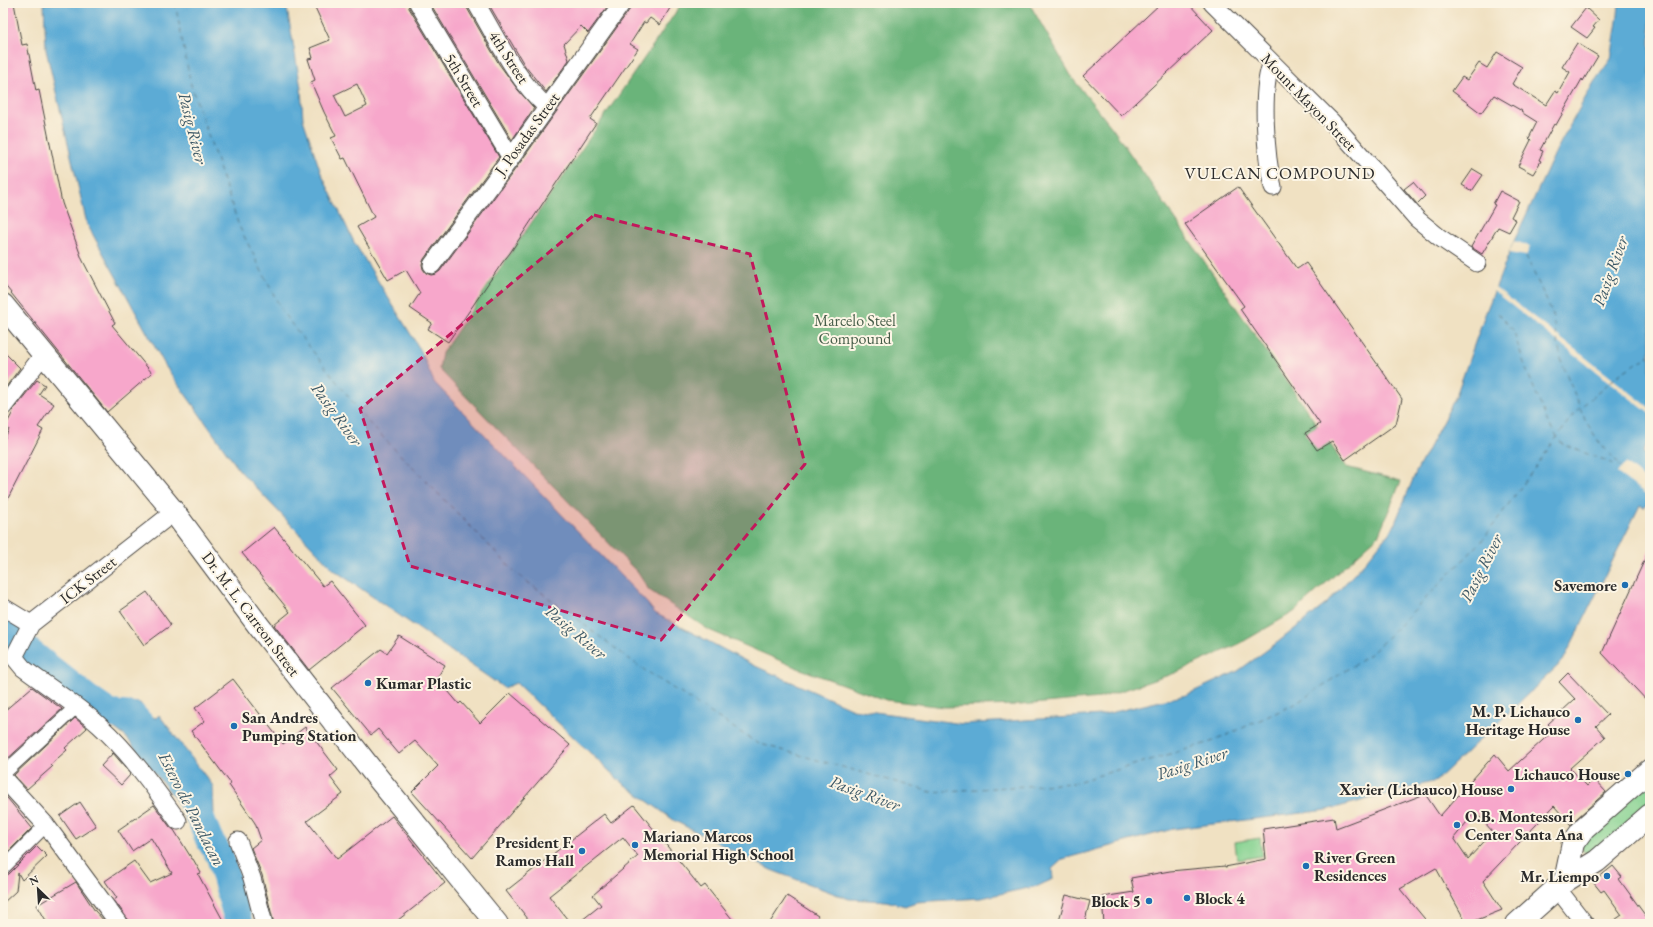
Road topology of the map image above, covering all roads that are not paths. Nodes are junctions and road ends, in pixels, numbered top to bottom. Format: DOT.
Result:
graph roads {
  1 [pos="418,3"];
  2 [pos="476,3"];
  3 [pos="622,3"];
  4 [pos="1212,3"];
  5 [pos="1272,63"];
  6 [pos="547,108"];
  7 [pos="511,158"];
  8 [pos="1273,187"];
  9 [pos="1477,263"];
  10 [pos="432,265"];
  11 [pos="3,305"];
  12 [pos="44,355"];
  13 [pos="3,407"];
  14 [pos="174,512"];
  15 [pos="3,607"];
  16 [pos="22,642"];
  17 [pos="76,707"];
  18 [pos="1650,770"];
  19 [pos="3,774"];
  20 [pos="3,778"];
  21 [pos="1650,815"];
  22 [pos="178,820"];
  23 [pos="46,825"];
  24 [pos="238,841"];
  25 [pos="3,868"];
  26 [pos="1561,884"];
  27 [pos="119,924"];
  28 [pos="264,924"];
  29 [pos="497,924"];
  30 [pos="1517,924"];
  31 [pos="1585,924"];
  1 -- 7 [label="street, 5th Street"];
  2 -- 6 [label="street, 4th Street"];
  3 -- 6 [label="street, J. Posadas Street"];
  4 -- 5 [label="street, Mount Mayon Street"];
  5 -- 8 [label="street"];
  5 -- 9 [label="street, Mount Mayon Street"];
  6 -- 7 [label="street, J. Posadas Street"];
  7 -- 10 [label="street, J. Posadas Street"];
  11 -- 12 [label="main road, Dr. M. L. Carreon Street"];
  12 -- 13 [label="street"];
  12 -- 14 [label="main road, Dr. M. L. Carreon Street"];
  14 -- 16 [label="street, ICK Street"];
  14 -- 29 [label="main road, Dr. M. L. Carreon Street"];
  15 -- 16 [label="street"];
  16 -- 17 [label="street"];
  17 -- 19 [label="street"];
  17 -- 22 [label="street"];
  18 -- 26 [label="main road"];
  20 -- 23 [label="street"];
  21 -- 26 [label="main road"];
  23 -- 25 [label="street"];
  23 -- 27 [label="street"];
  24 -- 28 [label="street"];
  26 -- 30 [label="main road"];
  26 -- 31 [label="street"];
}
